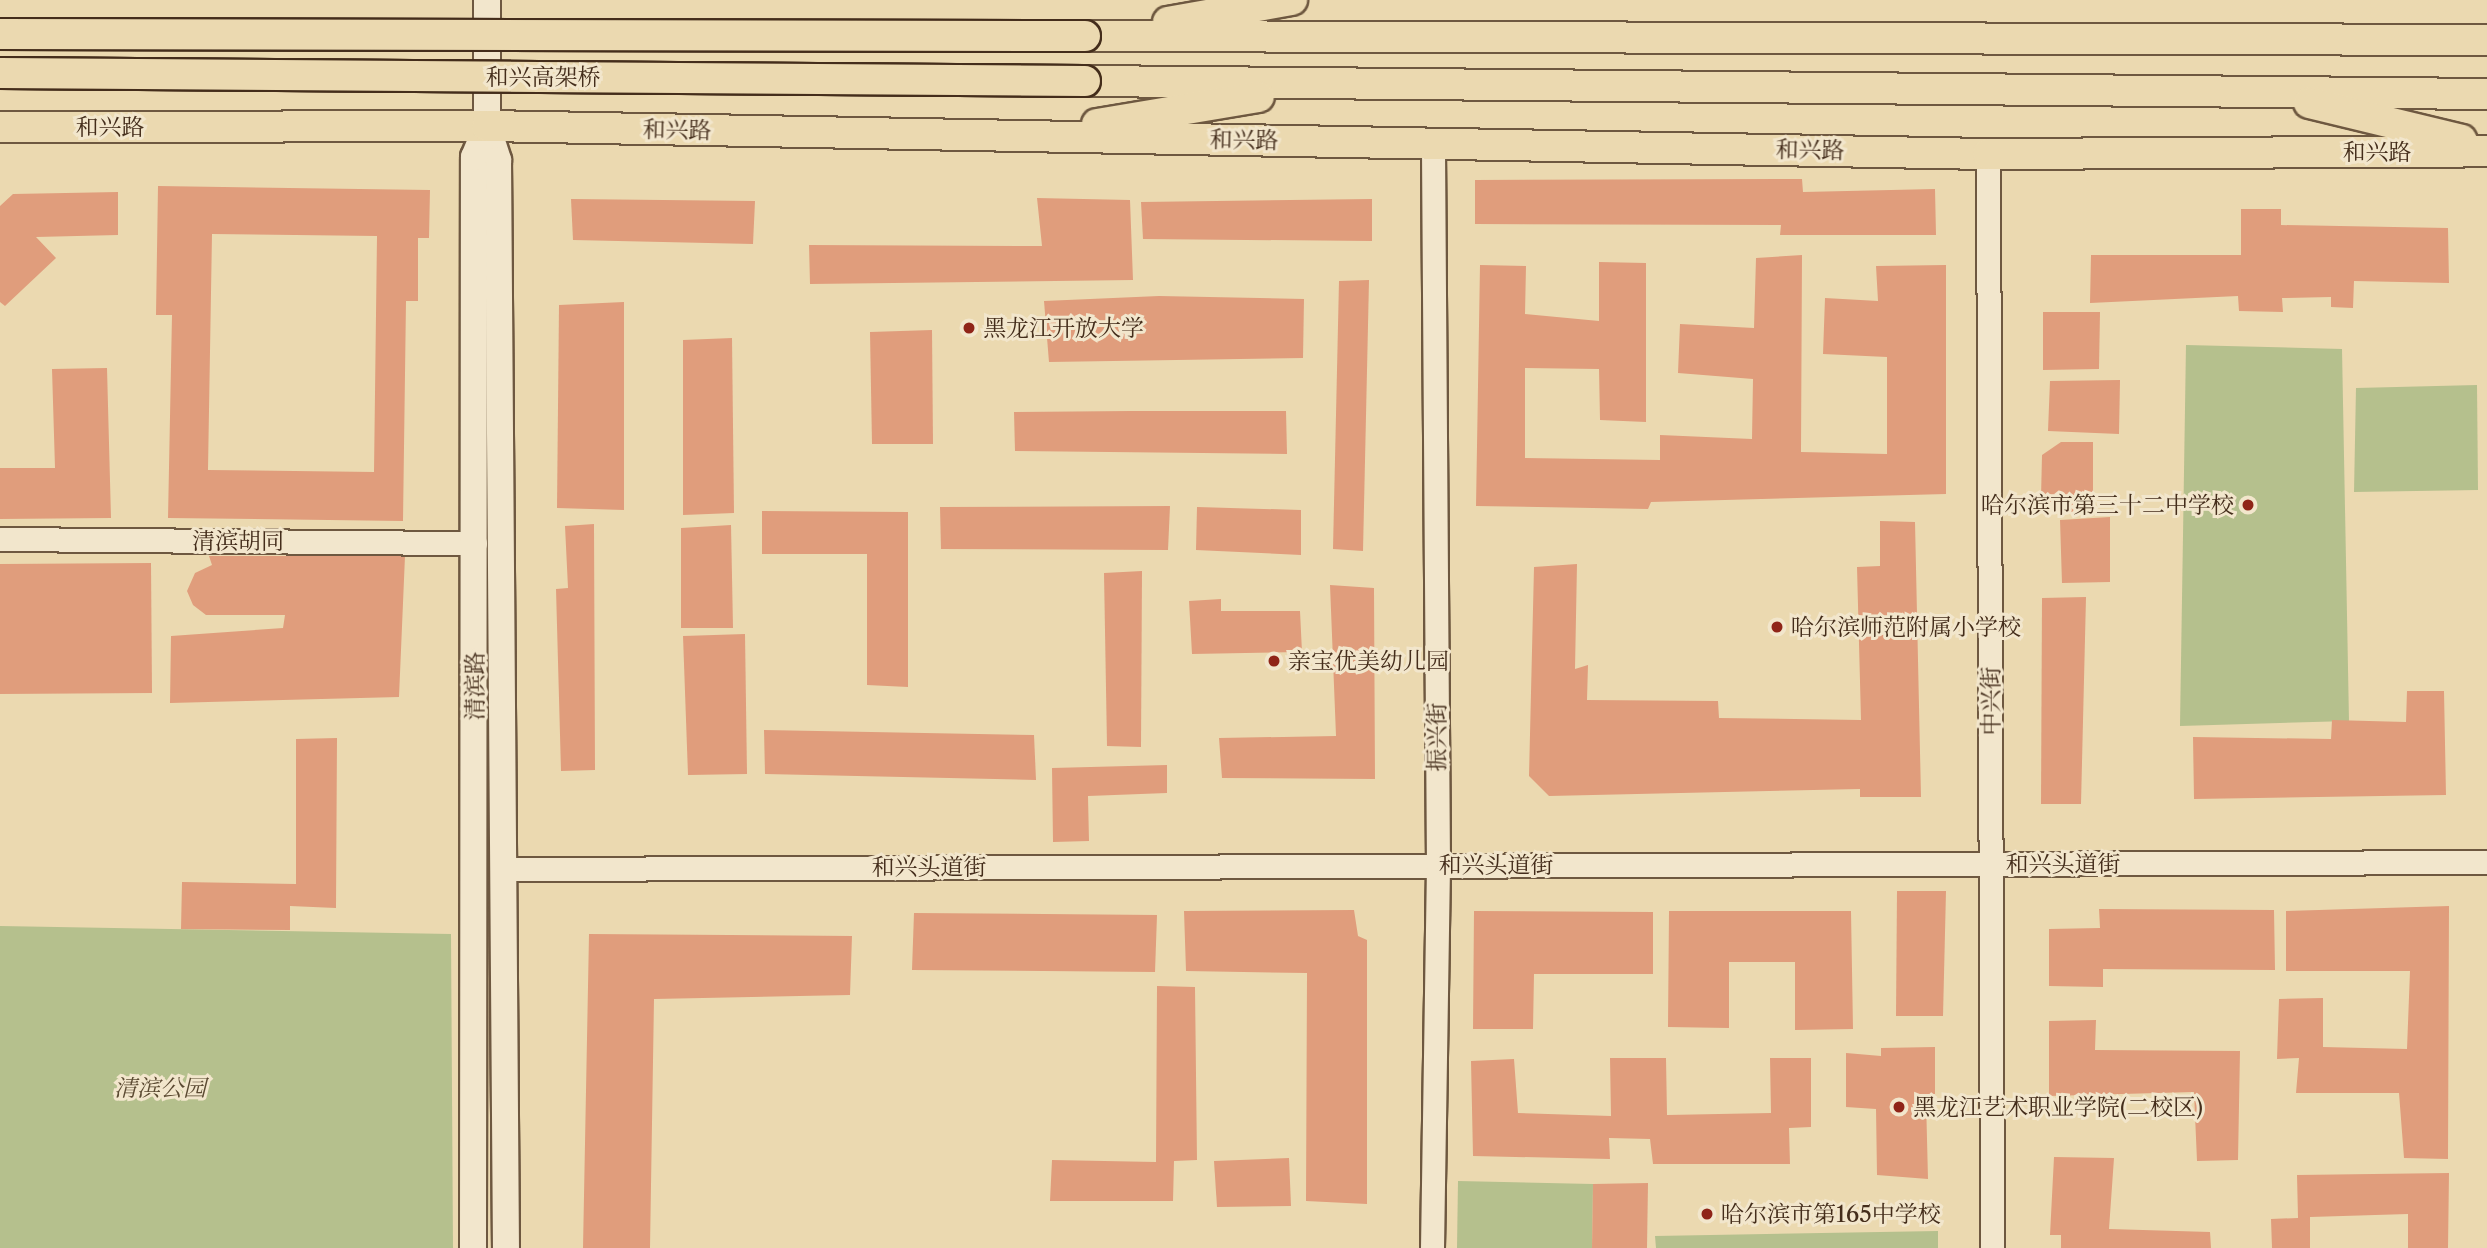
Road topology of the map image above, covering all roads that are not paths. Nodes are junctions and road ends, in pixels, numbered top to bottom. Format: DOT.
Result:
graph roads {
  1 [pos="487,0"];
  2 [pos="1292,0"];
  3 [pos="0,34"];
  4 [pos="1085,36"];
  5 [pos="2487,40"];
  6 [pos="0,73"];
  7 [pos="1333,84"];
  8 [pos="2258,91"];
  9 [pos="2487,94"];
  10 [pos="486,126"];
  11 [pos="0,127"];
  12 [pos="38,127"];
  13 [pos="1021,137"];
  14 [pos="1433,142"];
  15 [pos="0,146"];
  16 [pos="2487,149"];
  17 [pos="1988,155"];
  18 [pos="0,539"];
  19 [pos="475,543"];
  20 [pos="2487,862"];
  21 [pos="1991,864"];
  22 [pos="1438,866"];
  23 [pos="505,869"];
  24 [pos="473,1248"];
  25 [pos="506,1248"];
  26 [pos="1432,1248"];
  27 [pos="1992,1248"];
  1 -- 10 [label="main road, 清滨路"];
  2 -- 4 [label="highway"];
  3 -- 4 [label="highway, 和兴高架桥, bridge"];
  4 -- 5 [label="highway"];
  6 -- 7 [label="highway, 和兴高架桥, bridge"];
  7 -- 8 [label="highway"];
  7 -- 13 [label="highway"];
  8 -- 9 [label="highway"];
  8 -- 16 [label="highway"];
  10 -- 12 [label="highway, 和兴路"];
  10 -- 13 [label="highway, 和兴路"];
  10 -- 19 [label="main road, 清滨路"];
  10 -- 23 [label="main road, 清滨路"];
  11 -- 12 [label="highway, 和兴路"];
  12 -- 15 [label="highway"];
  13 -- 14 [label="highway, 和兴路"];
  14 -- 17 [label="highway, 和兴路"];
  14 -- 22 [label="street, 振兴街"];
  16 -- 17 [label="highway, 和兴路"];
  17 -- 21 [label="street, 中兴街"];
  18 -- 19 [label="street, 清滨胡同"];
  19 -- 24 [label="main road, 清滨路"];
  20 -- 21 [label="street, 和兴头道街"];
  21 -- 22 [label="street, 和兴头道街"];
  21 -- 27 [label="street, 中兴街"];
  22 -- 23 [label="street, 和兴头道街"];
  22 -- 26 [label="street, 振兴街"];
  23 -- 25 [label="main road, 清滨路"];
}
